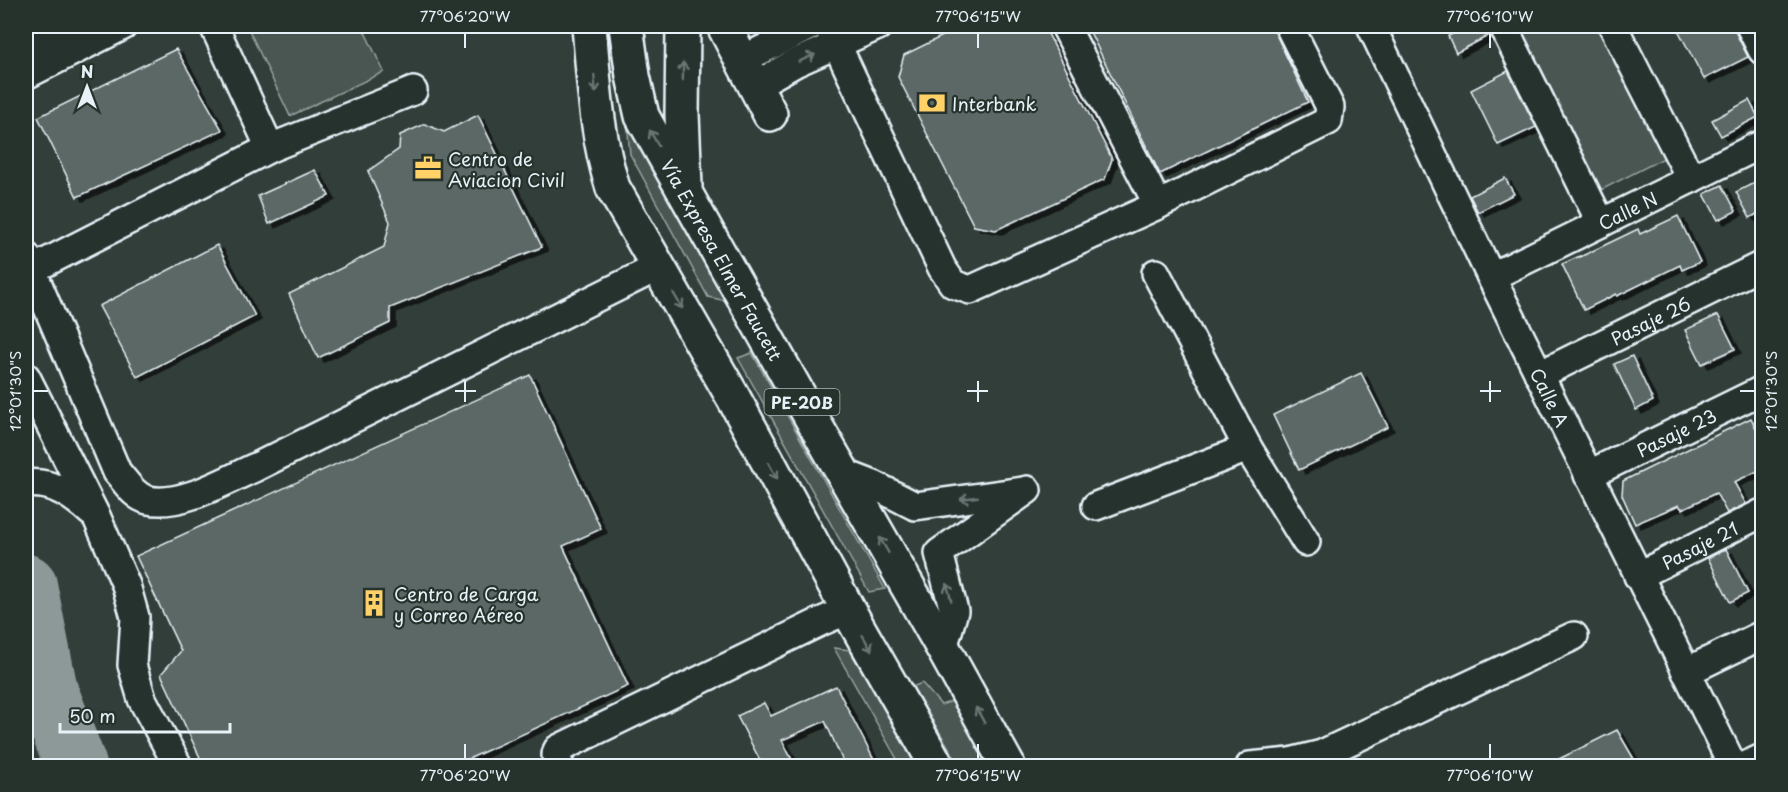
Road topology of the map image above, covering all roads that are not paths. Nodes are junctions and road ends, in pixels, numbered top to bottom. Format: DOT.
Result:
graph roads {
  1 [pos="32,26"];
  2 [pos="70,26"];
  3 [pos="123,26"];
  4 [pos="214,26"];
  5 [pos="590,26"];
  6 [pos="626,26"];
  7 [pos="683,26"];
  8 [pos="724,26"];
  9 [pos="810,26"];
  10 [pos="878,26"];
  11 [pos="1065,26"];
  12 [pos="1289,26"];
  13 [pos="1371,26"];
  14 [pos="1503,26"];
  15 [pos="1613,26"];
  16 [pos="1750,26"];
  17 [pos="26,28"];
  18 [pos="833,35"];
  19 [pos="26,47"];
  20 [pos="1762,50"];
  21 [pos="748,73"];
  22 [pos="26,75"];
  23 [pos="413,91"];
  24 [pos="770,114"];
  25 [pos="1762,144"];
  26 [pos="270,148"];
  27 [pos="1691,179"];
  28 [pos="685,192"];
  29 [pos="1158,205"];
  30 [pos="1601,223"];
  31 [pos="28,263"];
  32 [pos="1762,265"];
  33 [pos="658,267"];
  34 [pos="1156,273"];
  35 [pos="1491,277"];
  36 [pos="1539,375"];
  37 [pos="26,377"];
  38 [pos="1762,390"];
  39 [pos="1248,448"];
  40 [pos="843,473"];
  41 [pos="1588,475"];
  42 [pos="26,484"];
  43 [pos="1096,506"];
  44 [pos="1762,513"];
  45 [pos="97,518"];
  46 [pos="1306,543"];
  47 [pos="1638,576"];
  48 [pos="848,610"];
  49 [pos="1762,635"];
  50 [pos="1574,636"];
  51 [pos="943,648"];
  52 [pos="1686,672"];
  53 [pos="1762,758"];
  54 [pos="553,764"];
  55 [pos="178,766"];
  56 [pos="937,766"];
  57 [pos="1008,766"];
  58 [pos="1250,766"];
  59 [pos="1733,766"];
  60 [pos="1745,766"];
  1 -- 17 [label="street"];
  2 -- 19 [label="street"];
  3 -- 22 [label="street"];
  4 -- 26 [label="street"];
  5 -- 33 [label="main road, PE-20B, one-way"];
  28 -- 6 [label="main road, Vía Expresa Elmer Faucett / PE-20B, one-way"];
  28 -- 7 [label="main road, one-way"];
  8 -- 21 [label="main road"];
  9 -- 21 [label="street"];
  10 -- 18 [label="street"];
  11 -- 29 [label="street"];
  12 -- 29 [label="street"];
  13 -- 35 [label="street, Calle A"];
  14 -- 30 [label="street"];
  15 -- 27 [label="street"];
  16 -- 20 [label="street"];
  21 -- 18 [label="street, one-way"];
  18 -- 29 [label="street"];
  21 -- 24 [label="main road"];
  23 -- 26 [label="street"];
  25 -- 27 [label="street, Calle N"];
  26 -- 31 [label="street"];
  27 -- 30 [label="street, Calle N"];
  28 -- 40 [label="main road, Vía Expresa Elmer Faucett / PE-20B"];
  30 -- 35 [label="street, Calle N"];
  31 -- 33 [label="street"];
  32 -- 36 [label="street, Pasaje 26"];
  33 -- 48 [label="main road, PE-20B, one-way"];
  34 -- 39 [label="street"];
  35 -- 36 [label="street, Calle A"];
  36 -- 41 [label="street, Calle A"];
  37 -- 45 [label="street"];
  38 -- 41 [label="street, Pasaje 23"];
  39 -- 43 [label="street"];
  39 -- 46 [label="street"];
  51 -- 40 [label="main road, Vía Expresa Elmer Faucett / PE-20B, one-way"];
  51 -- 40 [label="street, one-way"];
  41 -- 47 [label="street, Calle A"];
  42 -- 45 [label="street"];
  44 -- 47 [label="street, Pasaje 21"];
  45 -- 55 [label="street"];
  47 -- 52 [label="street, Calle A"];
  48 -- 54 [label="street"];
  48 -- 56 [label="main road, PE-20B, one-way"];
  49 -- 52 [label="street"];
  50 -- 58 [label="street"];
  57 -- 51 [label="main road, Vía Expresa Elmer Faucett / PE-20B, one-way"];
  52 -- 59 [label="street, Calle A"];
  53 -- 60 [label="street"];
}
